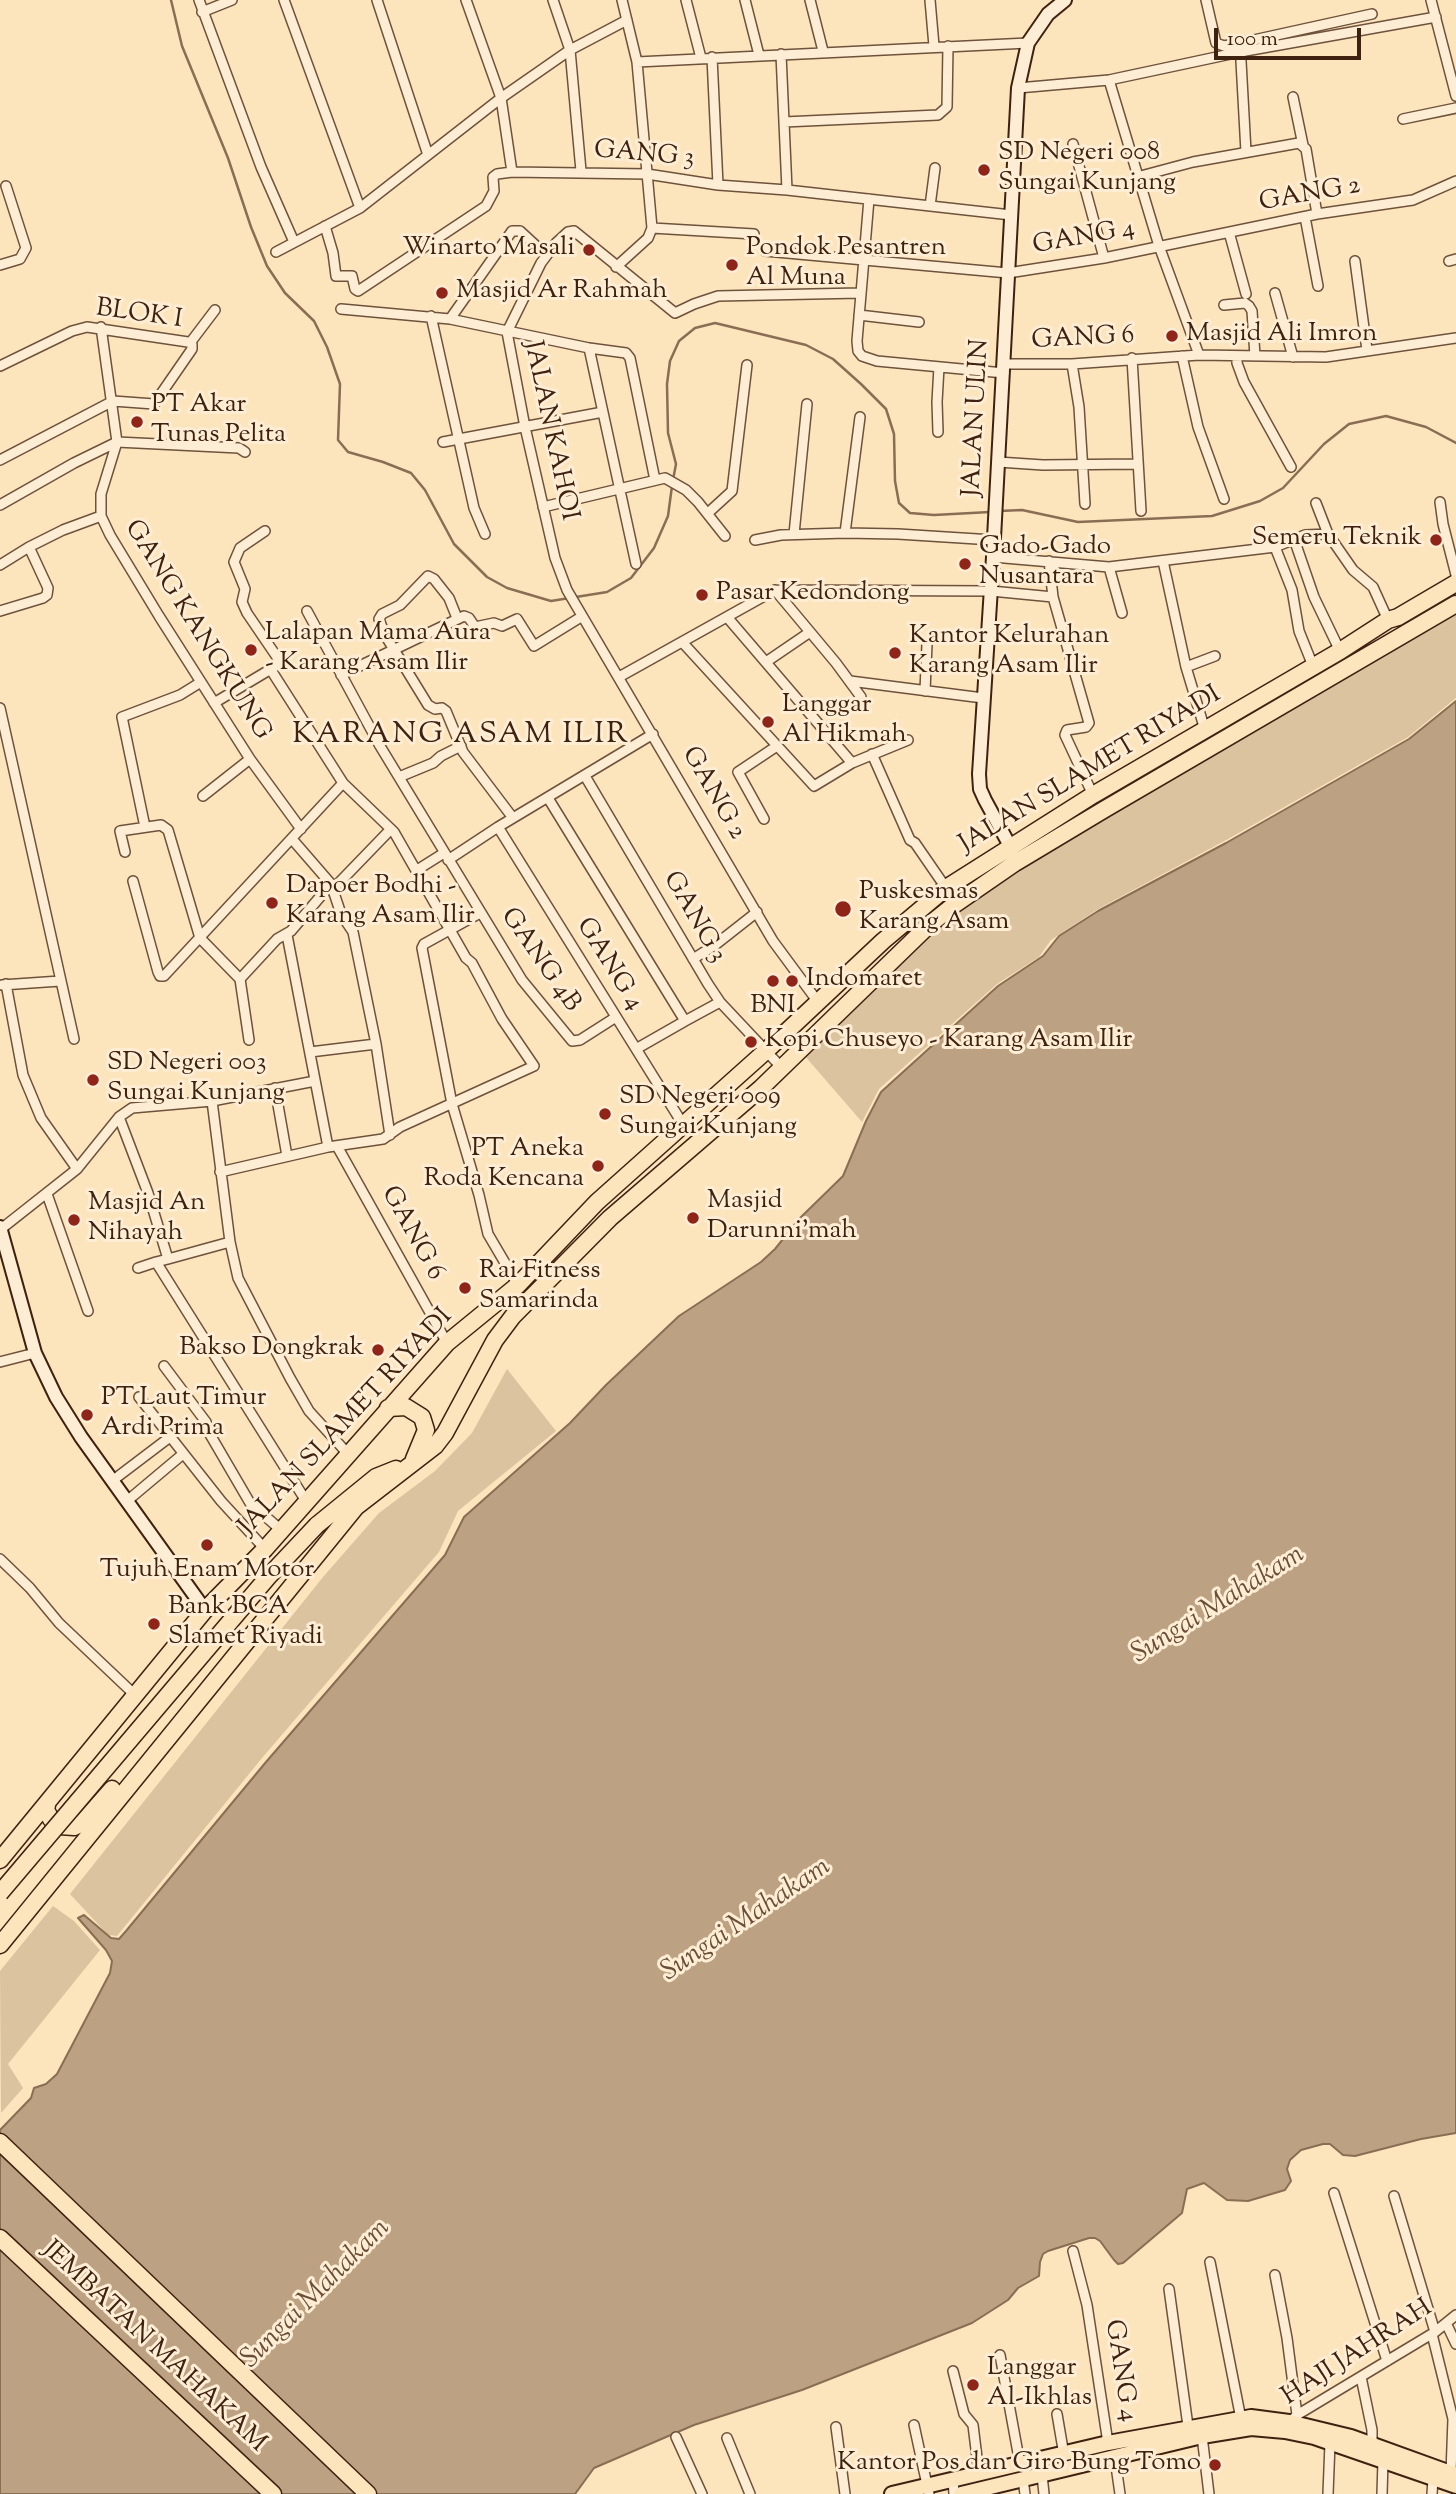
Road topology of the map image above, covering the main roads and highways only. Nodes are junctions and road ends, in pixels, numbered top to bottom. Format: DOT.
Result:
graph roads {
  1 [pos="1456,583"];
  2 [pos="1456,604"];
  3 [pos="1127,775"];
  4 [pos="1137,790"];
  5 [pos="747,1069"];
  6 [pos="761,1088"];
  7 [pos="387,1408"];
  8 [pos="412,1464"];
  9 [pos="192,1710"];
  10 [pos="47,1805"];
  11 [pos="0,1860"];
  12 [pos="0,1893"];
  13 [pos="0,1945"];
  14 [pos="0,2142"];
  15 [pos="0,2238"];
  16 [pos="1290,2422"];
  17 [pos="1242,2423"];
  18 [pos="1112,2442"];
  19 [pos="1117,2458"];
  20 [pos="1021,2471"];
  21 [pos="1454,2478"];
  22 [pos="953,2486"];
  23 [pos="1433,2486"];
  24 [pos="928,2489"];
  25 [pos="273,2494"];
  26 [pos="368,2494"];
  27 [pos="892,2494"];
  28 [pos="961,2494"];
  1 -- 3 [label="highway, JALAN SLAMET RIYADI"];
  2 -- 4 [label="highway, JALAN SLAMET RIYADI"];
  3 -- 4 [label="highway"];
  3 -- 5 [label="highway, JALAN SLAMET RIYADI"];
  4 -- 6 [label="highway, JALAN SLAMET RIYADI"];
  5 -- 6 [label="highway"];
  5 -- 7 [label="highway, JALAN SLAMET RIYADI"];
  6 -- 8 [label="highway, JALAN SLAMET RIYADI"];
  7 -- 8 [label="highway"];
  7 -- 10 [label="highway, JALAN SLAMET RIYADI"];
  8 -- 9 [label="highway, JALAN SLAMET RIYADI"];
  8 -- 12 [label="highway, JALAN SLAMET RIYADI, bridge"];
  9 -- 10 [label="highway"];
  9 -- 13 [label="highway, JALAN SLAMET RIYADI"];
  10 -- 11 [label="highway, JALAN SLAMET RIYADI"];
  14 -- 26 [label="highway"];
  15 -- 25 [label="highway, JEMBATAN MAHAKAM"];
  16 -- 17 [label="main road"];
  16 -- 21 [label="main road"];
  16 -- 23 [label="main road"];
  17 -- 18 [label="main road"];
  17 -- 19 [label="main road"];
  18 -- 19 [label="main road"];
  18 -- 20 [label="main road"];
  19 -- 20 [label="main road"];
  20 -- 22 [label="main road"];
  20 -- 28 [label="main road"];
  21 -- 23 [label="main road"];
  22 -- 24 [label="main road"];
  24 -- 27 [label="main road"];
}
